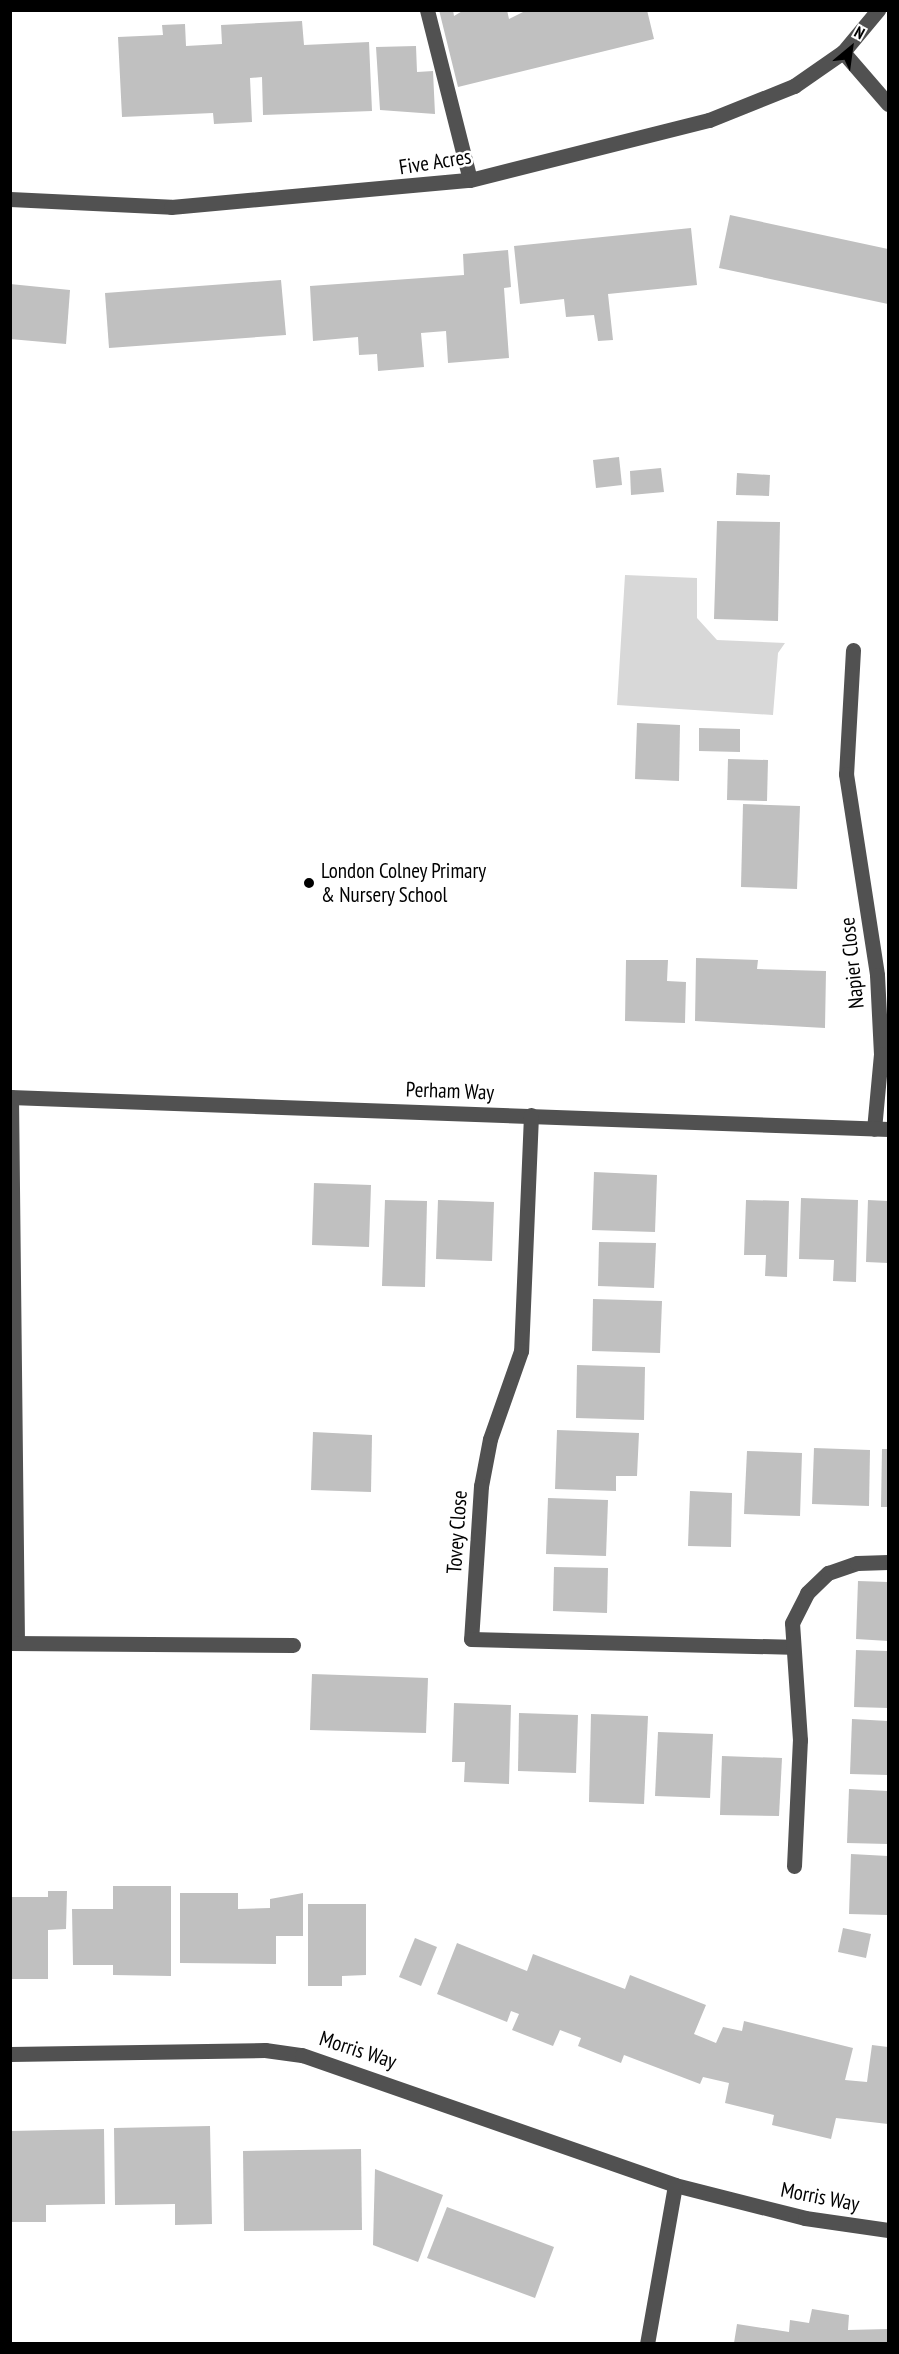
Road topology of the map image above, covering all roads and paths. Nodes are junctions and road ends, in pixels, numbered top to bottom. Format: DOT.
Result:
graph roads {
  1 [pos="427,10"];
  2 [pos="878,10"];
  3 [pos="843,52"];
  4 [pos="888,104"];
  5 [pos="470,180"];
  6 [pos="10,199"];
  7 [pos="853,650"];
  8 [pos="11,1097"];
  9 [pos="531,1114"];
  10 [pos="881,1129"];
  11 [pos="888,1562"];
  12 [pos="14,1643"];
  13 [pos="293,1645"];
  14 [pos="790,1647"];
  15 [pos="794,1866"];
  16 [pos="10,2054"];
  17 [pos="675,2185"];
  18 [pos="888,2230"];
  19 [pos="646,2343"];
  1 -- 5 [label="street"];
  2 -- 3 [label="street, Five Acres"];
  3 -- 4 [label="street"];
  3 -- 5 [label="street, Five Acres"];
  5 -- 6 [label="street, Five Acres"];
  7 -- 10 [label="street, Napier Close"];
  8 -- 9 [label="street, Perham Way"];
  8 -- 12 [label="street"];
  9 -- 10 [label="street, Perham Way"];
  9 -- 14 [label="street, Tovey Close"];
  11 -- 14 [label="street"];
  12 -- 13 [label="street"];
  14 -- 15 [label="street"];
  16 -- 17 [label="street, Morris Way"];
  17 -- 18 [label="street, Morris Way"];
  17 -- 19 [label="street"];
}
